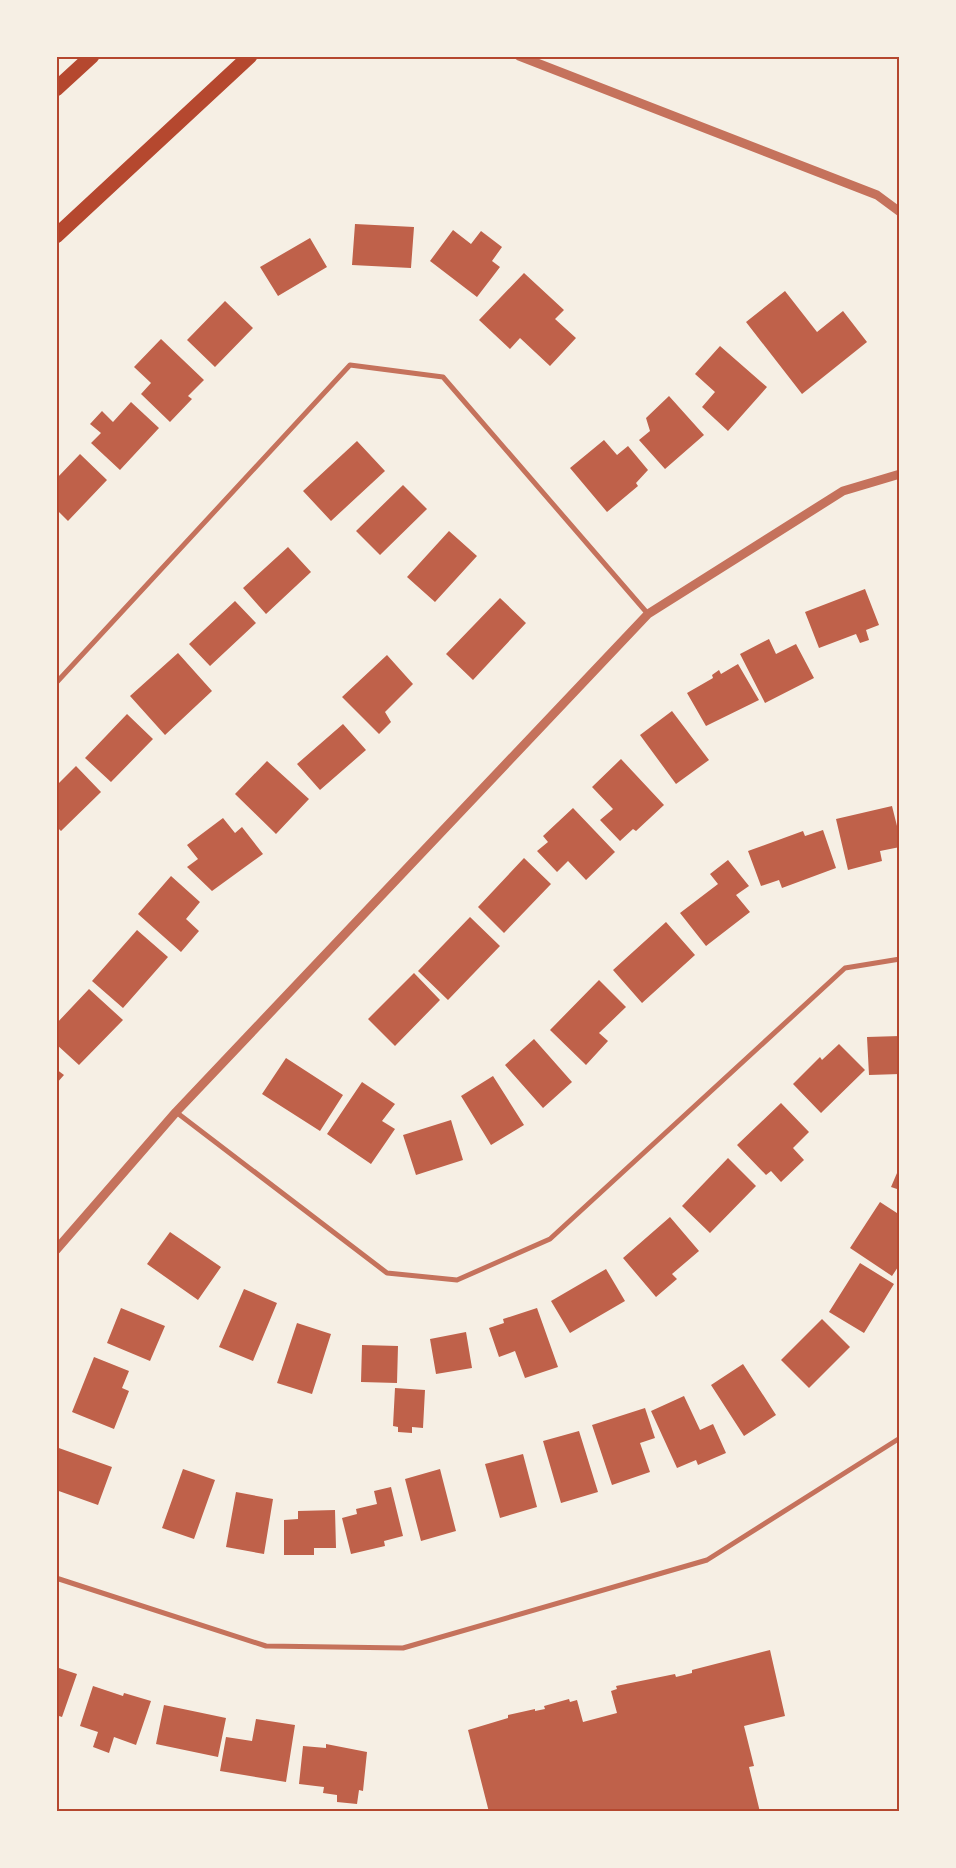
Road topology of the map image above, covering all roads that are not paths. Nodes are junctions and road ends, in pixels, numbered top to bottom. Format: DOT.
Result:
graph roads {
  1 [pos="92,56"];
  2 [pos="250,56"];
  3 [pos="519,56"];
  4 [pos="56,89"];
  5 [pos="900,212"];
  6 [pos="56,236"];
  7 [pos="900,474"];
  8 [pos="648,614"];
  9 [pos="56,683"];
  10 [pos="900,959"];
  11 [pos="176,1112"];
  12 [pos="56,1250"];
  13 [pos="900,1438"];
  14 [pos="56,1578"];
  1 -- 4 [label="highway"];
  2 -- 6 [label="highway"];
  3 -- 5 [label="street"];
  7 -- 8 [label="street"];
  8 -- 9 [label="street"];
  8 -- 11 [label="street"];
  10 -- 11 [label="street"];
  11 -- 12 [label="street"];
  13 -- 14 [label="street"];
}
